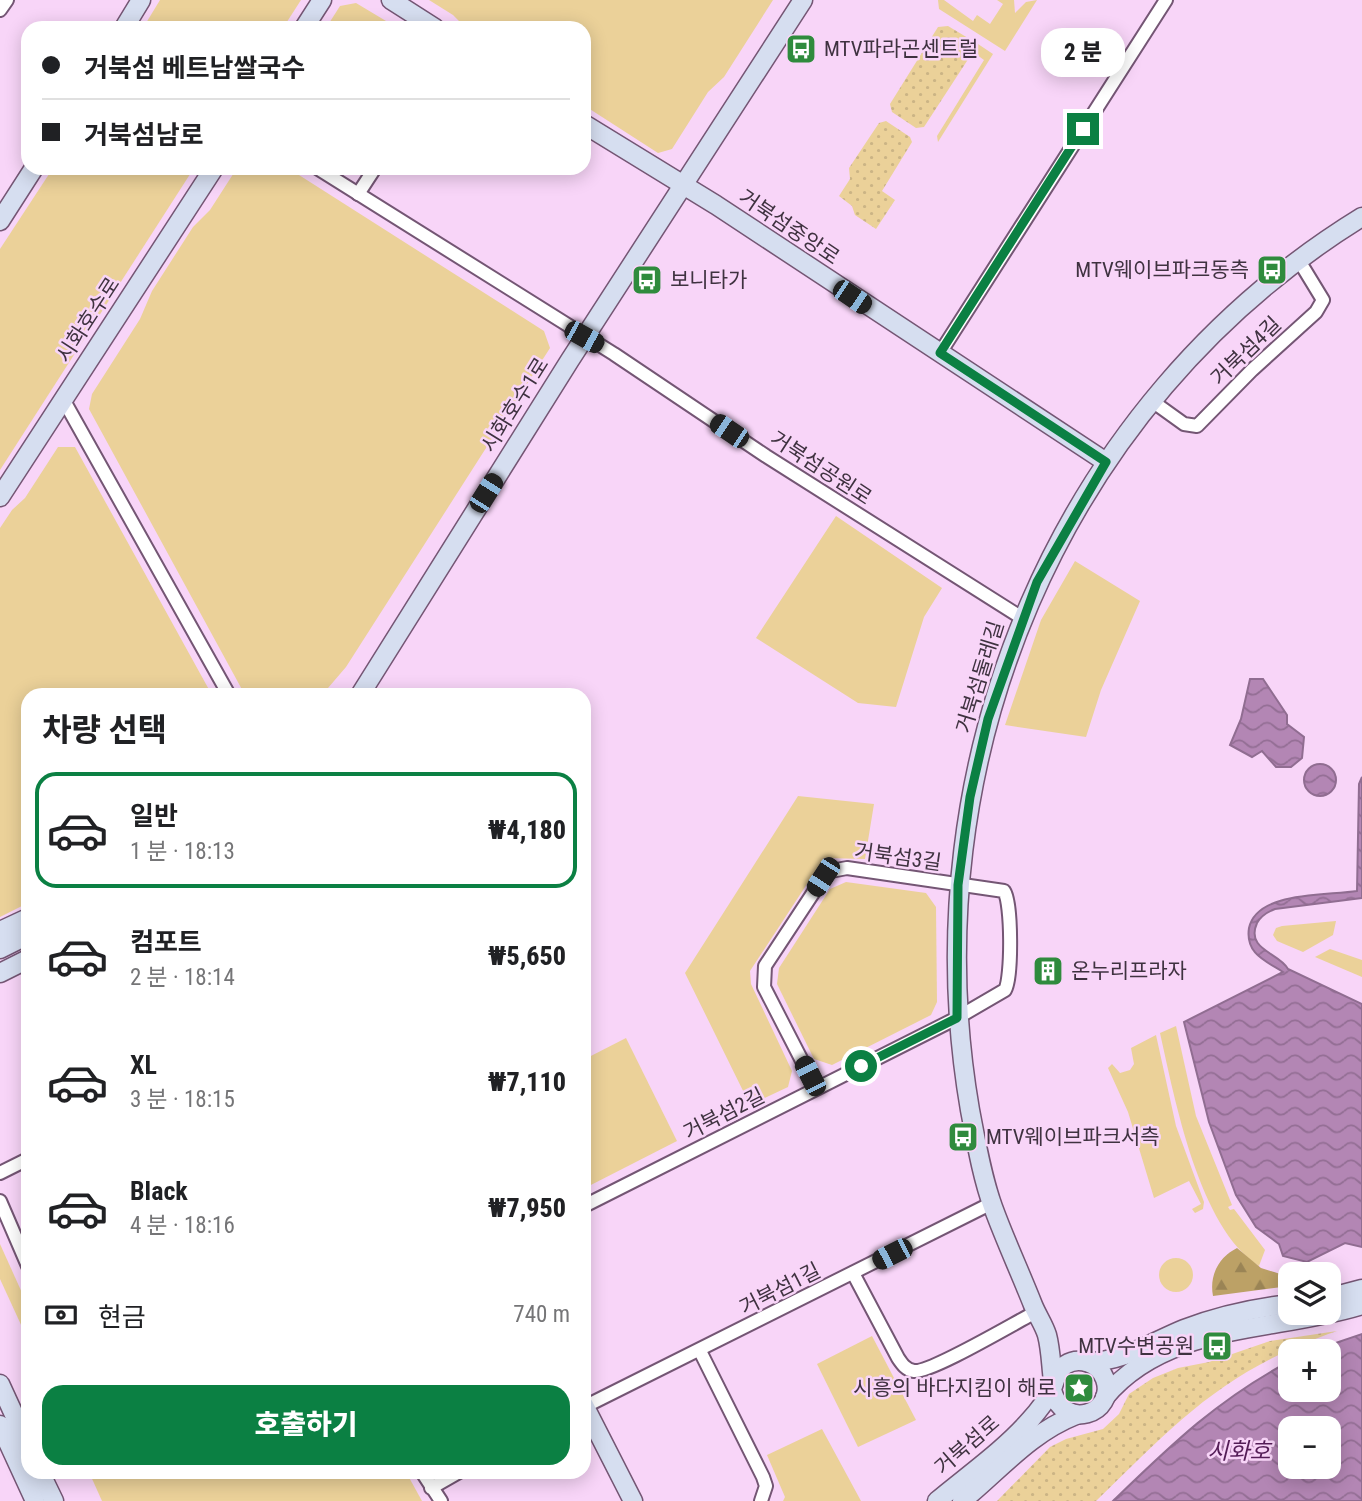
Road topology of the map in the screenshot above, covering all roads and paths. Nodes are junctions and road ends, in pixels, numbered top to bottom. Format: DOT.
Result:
graph roads {
  1 [pos="7,0"];
  2 [pos="141,0"];
  3 [pos="321,0"];
  4 [pos="391,0"];
  5 [pos="803,0"];
  6 [pos="1166,0"];
  7 [pos="0,10"];
  8 [pos="128,21"];
  9 [pos="308,21"];
  10 [pos="424,21"];
  11 [pos="591,128"];
  12 [pos="30,175"];
  13 [pos="209,175"];
  14 [pos="328,175"];
  15 [pos="370,175"];
  16 [pos="683,187"];
  17 [pos="358,194"];
  18 [pos="1362,217"];
  19 [pos="0,221"];
  20 [pos="1298,259"];
  21 [pos="584,337"];
  22 [pos="940,353"];
  23 [pos="63,399"];
  24 [pos="1152,401"];
  25 [pos="1106,462"];
  26 [pos="0,497"];
  27 [pos="1022,618"];
  28 [pos="225,688"];
  29 [pos="364,688"];
  30 [pos="958,885"];
  31 [pos="21,921"];
  32 [pos="0,931"];
  33 [pos="21,938"];
  34 [pos="0,949"];
  35 [pos="21,962"];
  36 [pos="0,973"];
  37 [pos="957,1018"];
  38 [pos="816,1088"];
  39 [pos="21,1162"];
  40 [pos="0,1172"];
  41 [pos="0,1201"];
  42 [pos="591,1202"];
  43 [pos="992,1203"];
  44 [pos="21,1250"];
  45 [pos="853,1273"];
  46 [pos="1362,1289"];
  47 [pos="1341,1295"];
  48 [pos="1362,1306"];
  49 [pos="1278,1307"];
  50 [pos="1036,1312"];
  51 [pos="1047,1334"];
  52 [pos="700,1351"];
  53 [pos="1083,1361"];
  54 [pos="0,1384"];
  55 [pos="1053,1385"];
  56 [pos="1105,1397"];
  57 [pos="591,1403"];
  58 [pos="1076,1415"];
  59 [pos="591,1418"];
  60 [pos="0,1425"];
  61 [pos="21,1430"];
  62 [pos="21,1471"];
  63 [pos="25,1479"];
  64 [pos="43,1479"];
  65 [pos="426,1479"];
  66 [pos="446,1479"];
  67 [pos="430,1488"];
  68 [pos="35,1501"];
  69 [pos="54,1501"];
  70 [pos="441,1501"];
  71 [pos="633,1501"];
  72 [pos="761,1501"];
  73 [pos="937,1501"];
  74 [pos="962,1501"];
  1 -- 7 [label="street"];
  2 -- 8 [label="street"];
  3 -- 9 [label="street"];
  4 -- 10 [label="street"];
  5 -- 16 [label="street, 시화호수1로"];
  6 -- 22 [label="street"];
  11 -- 16 [label="street, 거북섬중앙로"];
  12 -- 19 [label="street"];
  13 -- 23 [label="street, 시화호수로"];
  14 -- 17 [label="street, 거북섬공원로"];
  15 -- 17 [label="street"];
  16 -- 21 [label="street, 시화호수1로"];
  16 -- 22 [label="street, 거북섬중앙로"];
  17 -- 21 [label="street, 거북섬공원로"];
  18 -- 20 [label="street, 거북섬둘레길"];
  20 -- 24 [label="street, 거북섬둘레길"];
  20 -- 24 [label="street, 거북섬4길"];
  21 -- 27 [label="street, 거북섬공원로"];
  21 -- 29 [label="street, 시화호수1로"];
  22 -- 25 [label="street, 거북섬중앙로"];
  23 -- 26 [label="street, 시화호수로"];
  23 -- 28 [label="street"];
  24 -- 25 [label="street, 거북섬둘레길"];
  25 -- 27 [label="street, 거북섬둘레길"];
  27 -- 30 [label="street, 거북섬둘레길"];
  30 -- 37 [label="street, 거북섬둘레길"];
  30 -- 37 [label="street, 거북섬2길"];
  30 -- 38 [label="street, 거북섬3길"];
  31 -- 32 [label="street"];
  33 -- 34 [label="street"];
  35 -- 36 [label="street"];
  37 -- 38 [label="street, 거북섬2길"];
  37 -- 43 [label="street, 거북섬둘레길"];
  38 -- 42 [label="street, 거북섬2길"];
  39 -- 40 [label="street"];
  41 -- 44 [label="street"];
  43 -- 45 [label="street, 거북섬1길"];
  43 -- 50 [label="street, 거북섬둘레길"];
  45 -- 50 [label="street"];
  45 -- 52 [label="street, 거북섬1길"];
  46 -- 47 [label="street"];
  48 -- 56 [label="street"];
  49 -- 53 [label="street"];
  50 -- 51 [label="street, 거북섬둘레길"];
  51 -- 53 [label="street"];
  51 -- 55 [label="street"];
  52 -- 57 [label="street, 거북섬1길"];
  52 -- 72 [label="street"];
  53 -- 55 [label="street"];
  53 -- 56 [label="street"];
  54 -- 61 [label="street"];
  55 -- 58 [label="street"];
  55 -- 73 [label="street, 거북섬로"];
  56 -- 58 [label="street"];
  58 -- 74 [label="street, 거북섬로"];
  59 -- 71 [label="street"];
  60 -- 62 [label="street"];
  63 -- 68 [label="street"];
  64 -- 69 [label="street"];
  65 -- 67 [label="street"];
  66 -- 67 [label="street"];
  67 -- 70 [label="street"];
}
